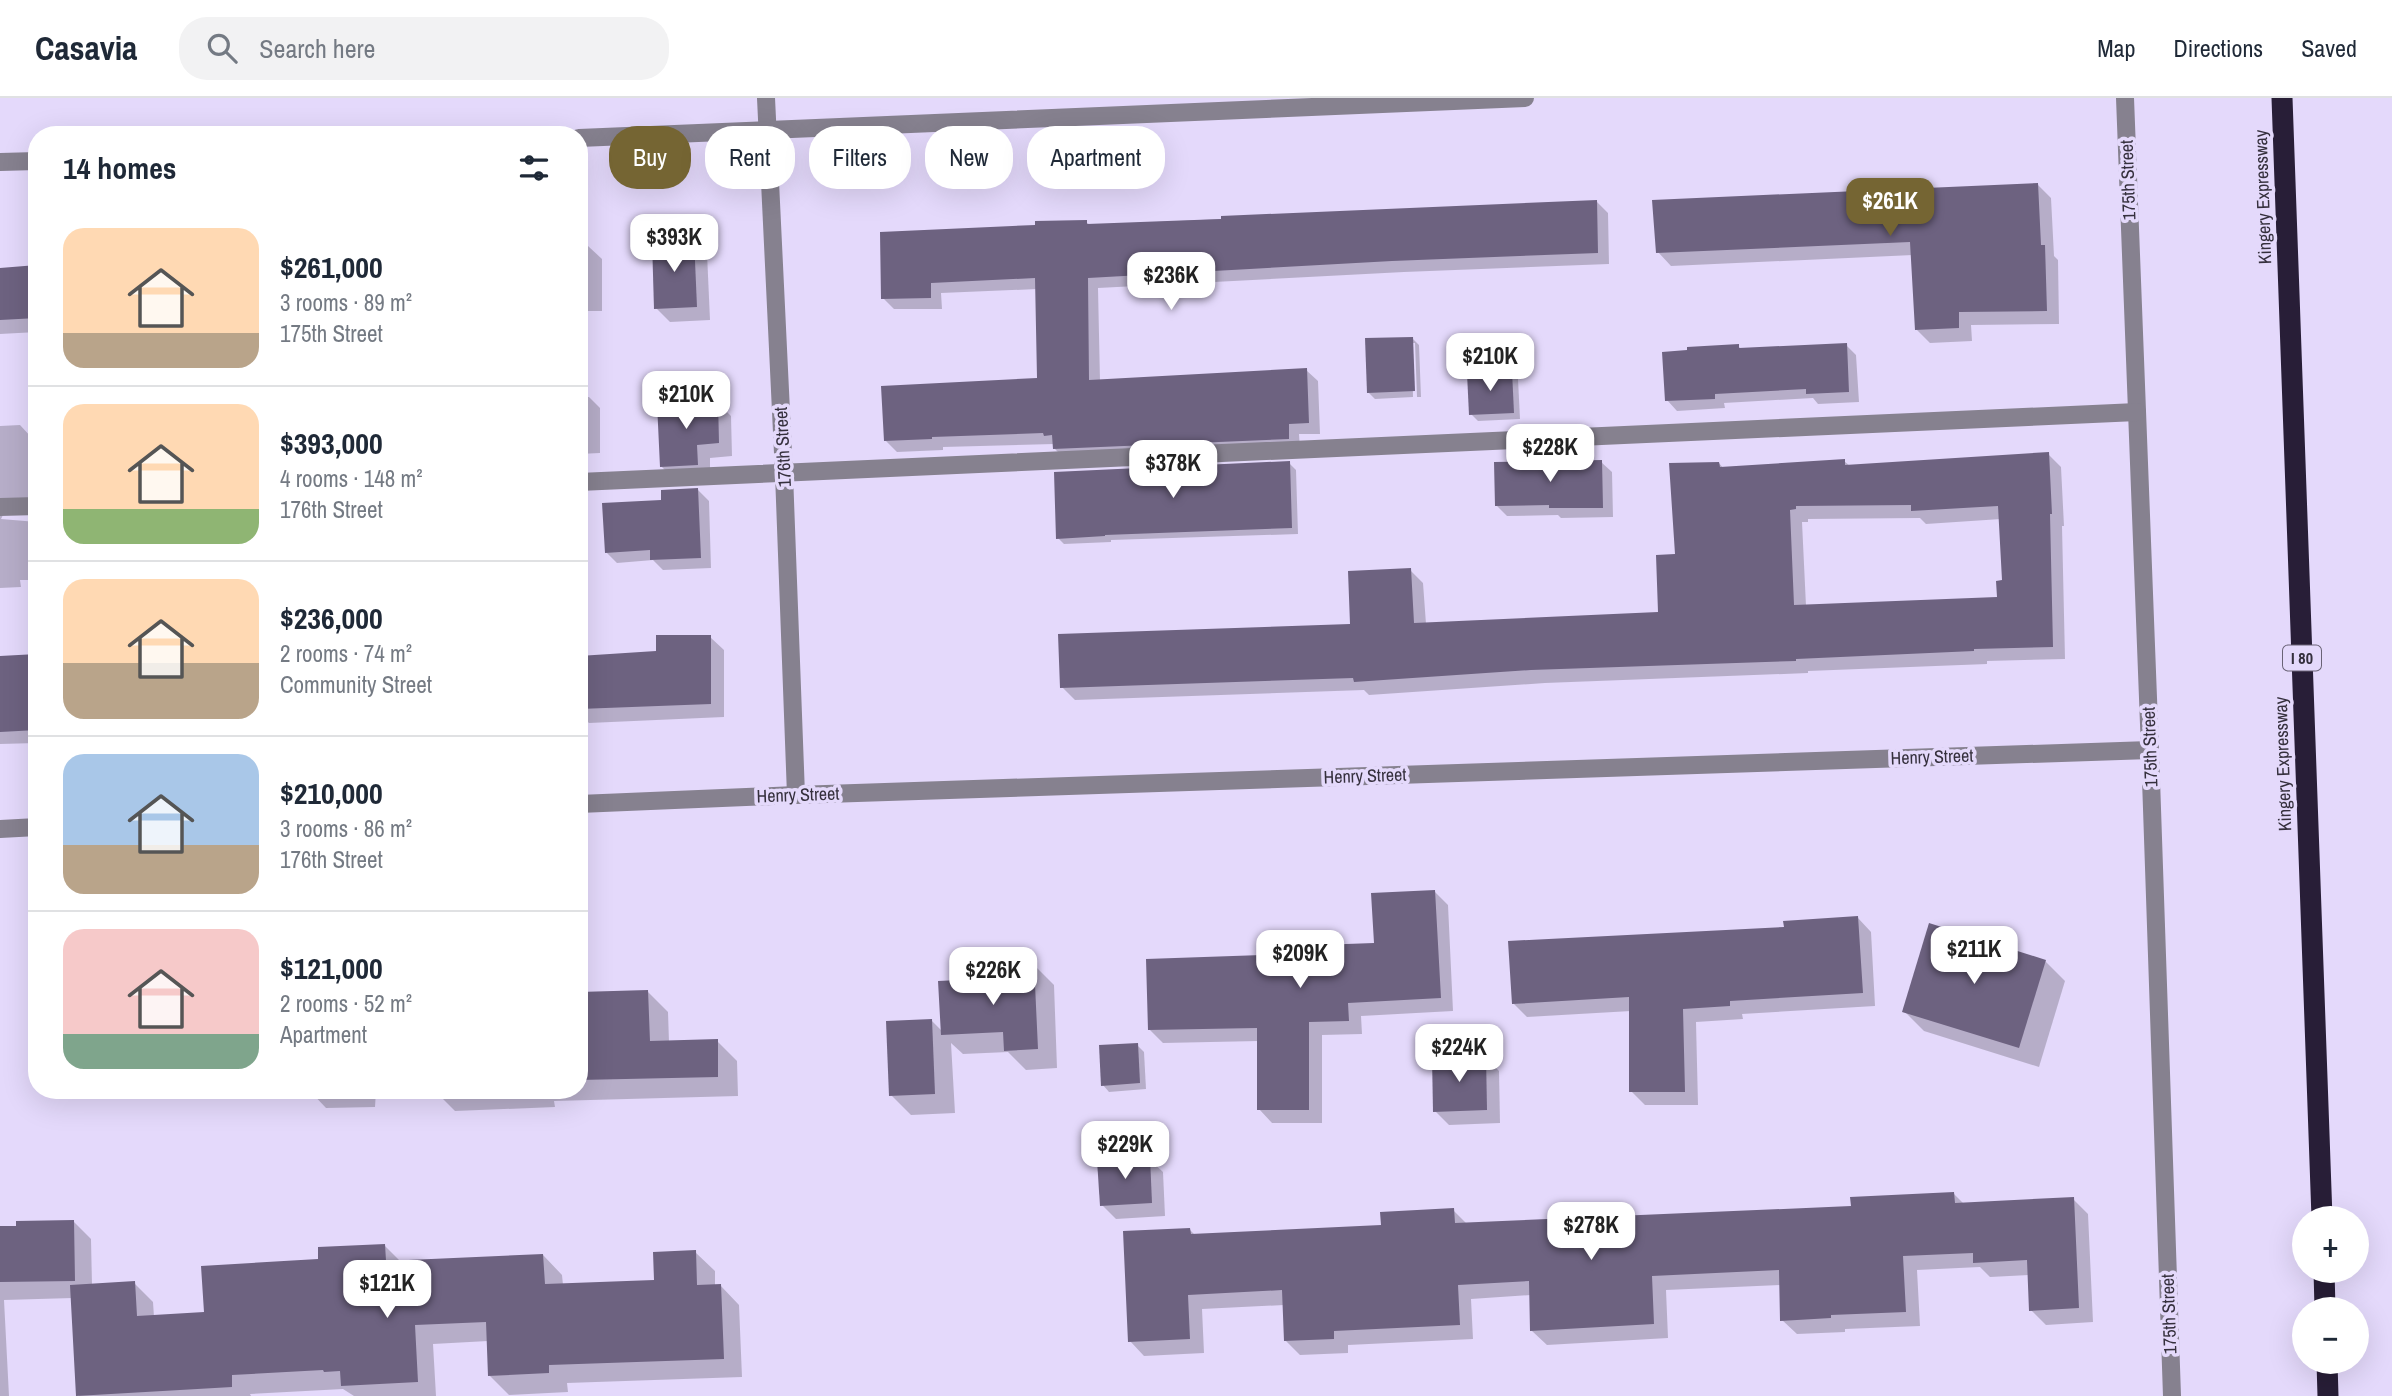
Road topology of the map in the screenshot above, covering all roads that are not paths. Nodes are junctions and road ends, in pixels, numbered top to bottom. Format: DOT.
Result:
graph roads {
  1 [pos="765,98"];
  2 [pos="1525,98"];
  3 [pos="2125,98"];
  4 [pos="2282,98"];
  5 [pos="766,126"];
  6 [pos="795,129"];
  7 [pos="705,133"];
  8 [pos="588,138"];
  9 [pos="28,161"];
  10 [pos="0,162"];
  11 [pos="769,189"];
  12 [pos="2137,412"];
  13 [pos="784,474"];
  14 [pos="588,482"];
  15 [pos="28,506"];
  16 [pos="0,507"];
  17 [pos="2150,750"];
  18 [pos="796,795"];
  19 [pos="588,804"];
  20 [pos="28,827"];
  21 [pos="0,829"];
  22 [pos="2322,1206"];
  23 [pos="2327,1374"];
  24 [pos="2172,1396"];
  25 [pos="2328,1396"];
  1 -- 5 [label="street, 176th Street"];
  2 -- 6 [label="street"];
  3 -- 12 [label="street, 175th Street"];
  4 -- 22 [label="highway, Kingery Expressway / I 80"];
  7 -- 8 [label="street"];
  9 -- 10 [label="street"];
  11 -- 13 [label="street, 176th Street"];
  12 -- 13 [label="street"];
  12 -- 17 [label="street, 175th Street"];
  13 -- 14 [label="street"];
  13 -- 18 [label="street, 176th Street"];
  15 -- 16 [label="street"];
  17 -- 18 [label="street, Henry Street"];
  17 -- 24 [label="street, 175th Street"];
  18 -- 19 [label="street, Henry Street"];
  20 -- 21 [label="street"];
  23 -- 25 [label="highway"];
}
